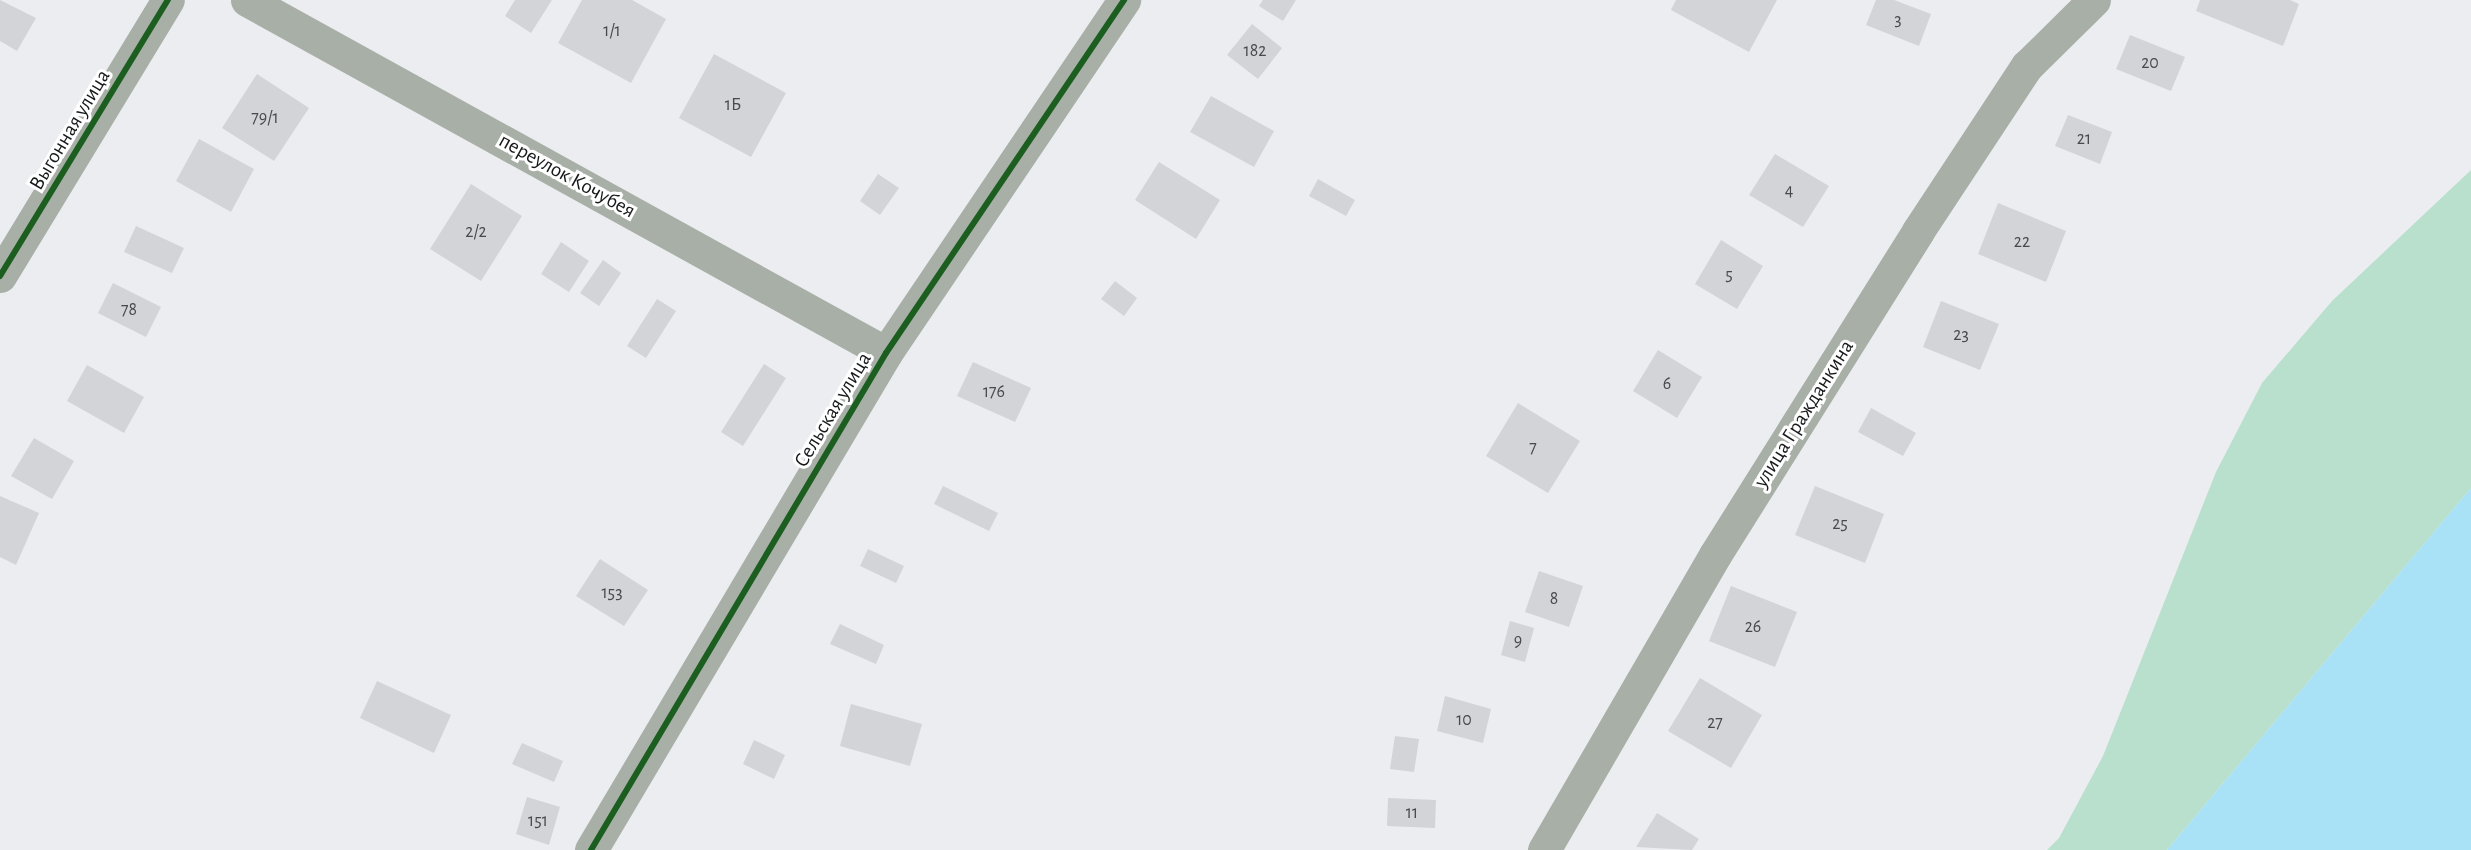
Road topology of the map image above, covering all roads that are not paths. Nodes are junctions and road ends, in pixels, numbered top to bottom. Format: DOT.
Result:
graph roads {
  1 [pos="168,0"];
  2 [pos="248,0"];
  3 [pos="1124,0"];
  4 [pos="2094,0"];
  5 [pos="0,276"];
  6 [pos="886,353"];
  7 [pos="591,850"];
  8 [pos="1544,850"];
  1 -- 5 [label="street, Выгонная улица"];
  2 -- 6 [label="street, переулок Кочубея"];
  3 -- 6 [label="street, Сельская улица"];
  4 -- 8 [label="street, улица Гражданкина"];
  6 -- 7 [label="street, Сельская улица"];
}
